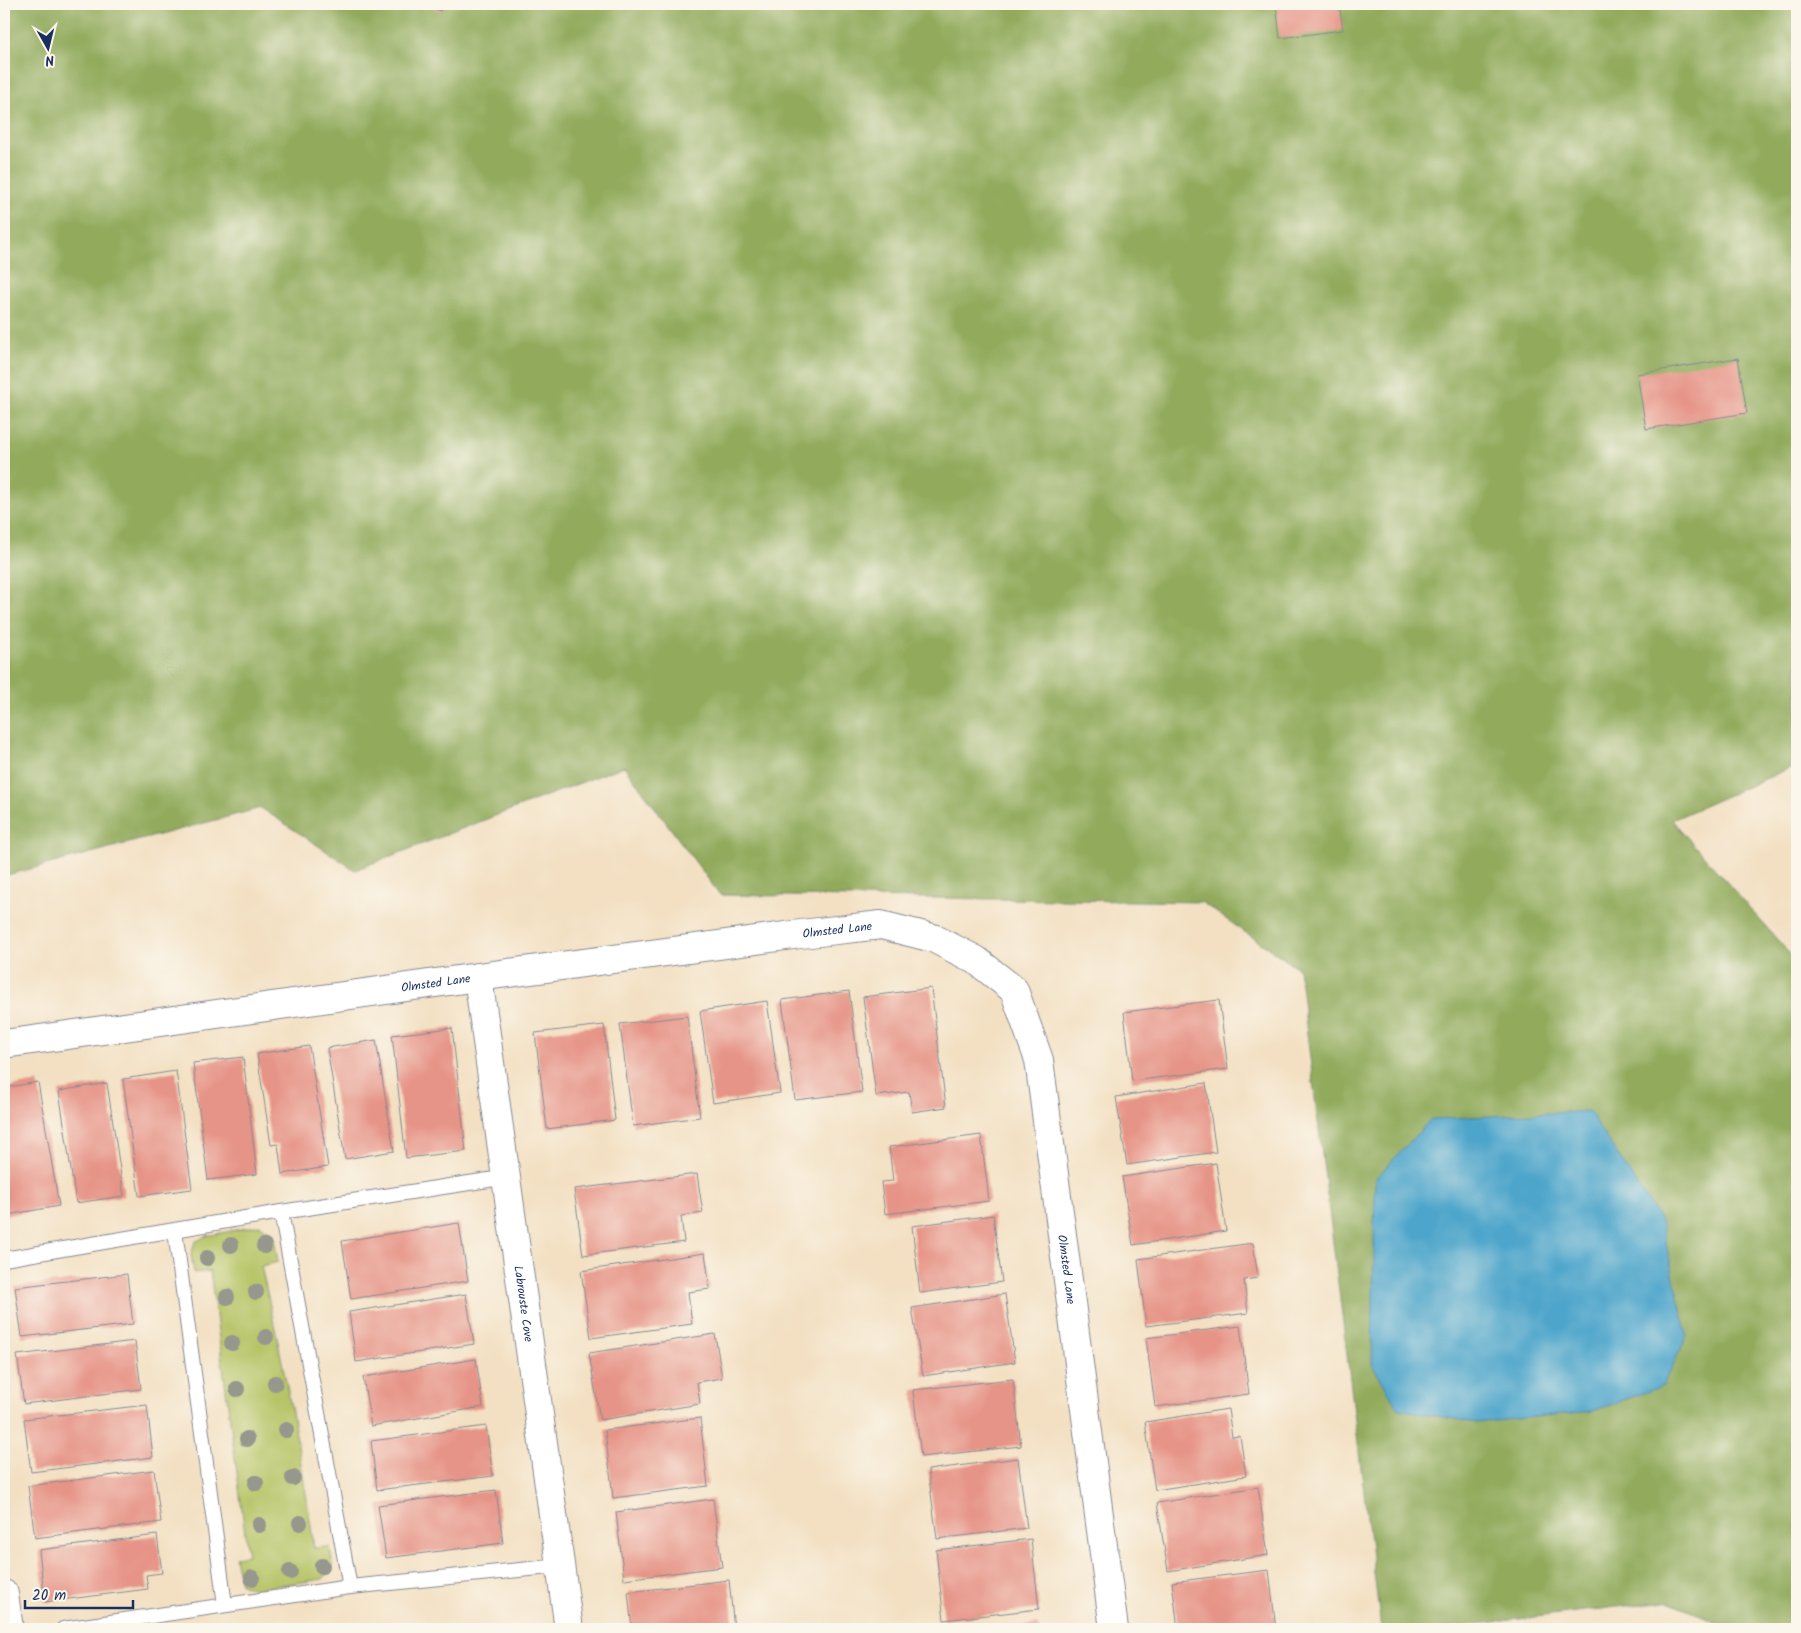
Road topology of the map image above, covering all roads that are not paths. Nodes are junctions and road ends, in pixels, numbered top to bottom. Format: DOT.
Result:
graph roads {
  1 [pos="478,977"];
  2 [pos="4,1044"];
  3 [pos="508,1177"];
  4 [pos="281,1212"];
  5 [pos="175,1231"];
  6 [pos="4,1259"];
  7 [pos="560,1566"];
  8 [pos="350,1587"];
  9 [pos="4,1594"];
  10 [pos="225,1605"];
  11 [pos="9,1629"];
  12 [pos="63,1629"];
  13 [pos="569,1629"];
  14 [pos="1114,1629"];
  1 -- 2 [label="street, Olmsted Lane"];
  1 -- 3 [label="street, Labrouste Cove"];
  1 -- 14 [label="street, Olmsted Lane"];
  3 -- 4 [label="lane"];
  3 -- 7 [label="street, Labrouste Cove"];
  4 -- 5 [label="lane"];
  4 -- 8 [label="lane"];
  5 -- 6 [label="lane"];
  5 -- 10 [label="lane"];
  7 -- 8 [label="lane"];
  7 -- 13 [label="street, Labrouste Cove"];
  8 -- 10 [label="lane"];
  9 -- 11 [label="street"];
  10 -- 12 [label="lane"];
}
